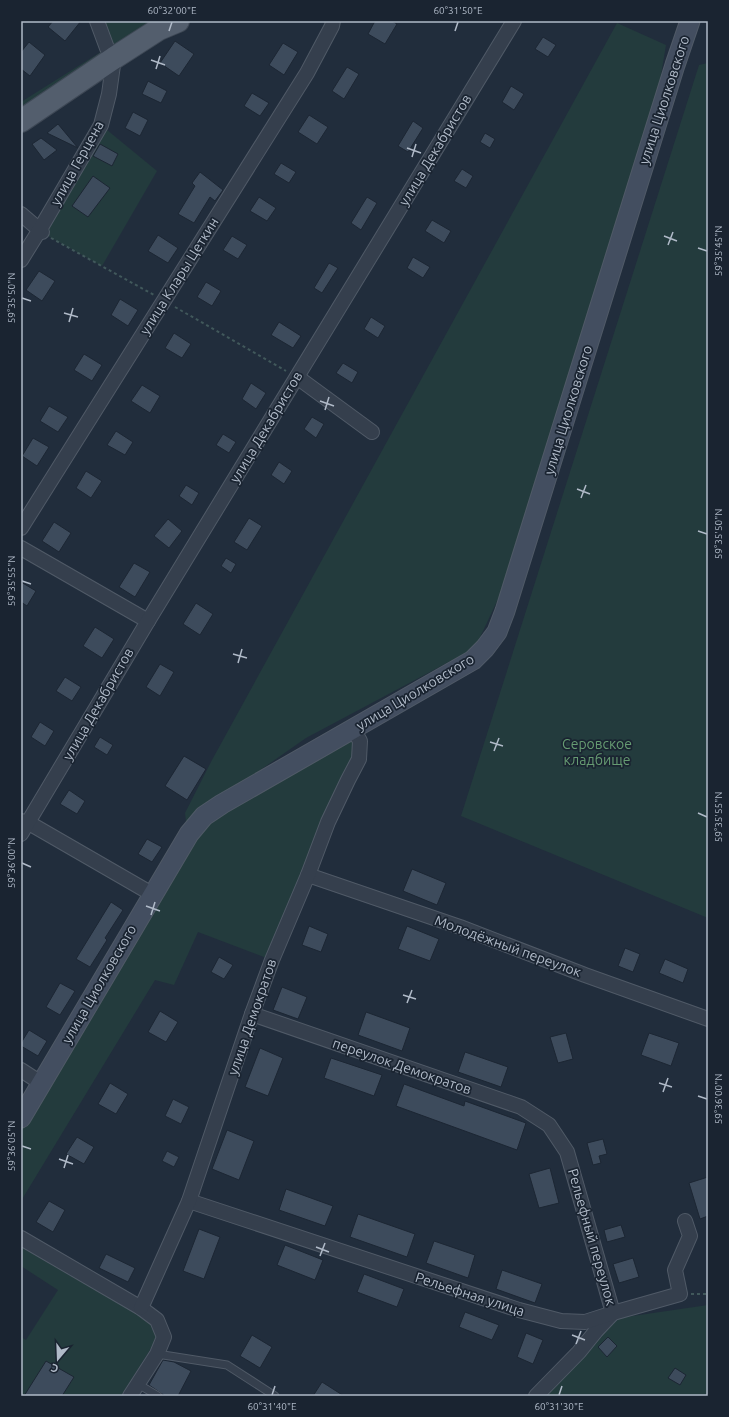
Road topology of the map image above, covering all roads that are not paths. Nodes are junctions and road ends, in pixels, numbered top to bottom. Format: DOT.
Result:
graph roads {
  1 [pos="97,21"];
  2 [pos="178,21"];
  3 [pos="333,21"];
  4 [pos="514,21"];
  5 [pos="690,21"];
  6 [pos="114,58"];
  7 [pos="21,121"];
  8 [pos="21,214"];
  9 [pos="41,232"];
  10 [pos="21,260"];
  11 [pos="297,377"];
  12 [pos="372,432"];
  13 [pos="21,528"];
  14 [pos="21,548"];
  15 [pos="148,621"];
  16 [pos="353,729"];
  17 [pos="24,826"];
  18 [pos="308,875"];
  19 [pos="152,894"];
  20 [pos="252,1014"];
  21 [pos="708,1019"];
  22 [pos="21,1070"];
  23 [pos="41,1083"];
  24 [pos="21,1118"];
  25 [pos="549,1125"];
  26 [pos="190,1201"];
  27 [pos="686,1221"];
  28 [pos="21,1238"];
  29 [pos="141,1308"];
  30 [pos="613,1313"];
  31 [pos="156,1354"];
  32 [pos="138,1384"];
  33 [pos="130,1396"];
  34 [pos="158,1396"];
  35 [pos="275,1396"];
  36 [pos="536,1396"];
  1 -- 6 [label="street"];
  2 -- 6 [label="main road"];
  3 -- 13 [label="street, улица Клары Цеткин"];
  4 -- 11 [label="street, улица Декабристов"];
  5 -- 16 [label="main road, улица Циолковского"];
  6 -- 7 [label="main road"];
  6 -- 9 [label="street, улица Герцена"];
  8 -- 9 [label="street"];
  9 -- 10 [label="street, улица Герцена"];
  11 -- 12 [label="street"];
  11 -- 15 [label="street, улица Декабристов"];
  14 -- 15 [label="street"];
  15 -- 17 [label="street, улица Декабристов"];
  16 -- 18 [label="street, улица Демократов"];
  16 -- 19 [label="main road, улица Циолковского"];
  17 -- 19 [label="street"];
  18 -- 20 [label="street, улица Демократов"];
  18 -- 21 [label="street, Молодёжный переулок"];
  19 -- 23 [label="main road, улица Циолковского"];
  20 -- 25 [label="street, переулок Демократов"];
  20 -- 26 [label="street, улица Демократов"];
  22 -- 23 [label="street"];
  23 -- 24 [label="main road, улица Циолковского"];
  25 -- 30 [label="street, Рельефный переулок"];
  26 -- 29 [label="street, улица Демократов"];
  26 -- 30 [label="street, Рельефная улица"];
  27 -- 30 [label="street, Рельефная улица"];
  28 -- 29 [label="street"];
  29 -- 31 [label="street"];
  30 -- 36 [label="street, Рельефный переулок"];
  31 -- 32 [label="street"];
  31 -- 35 [label="lane"];
  32 -- 33 [label="street"];
  32 -- 34 [label="lane"];
}
